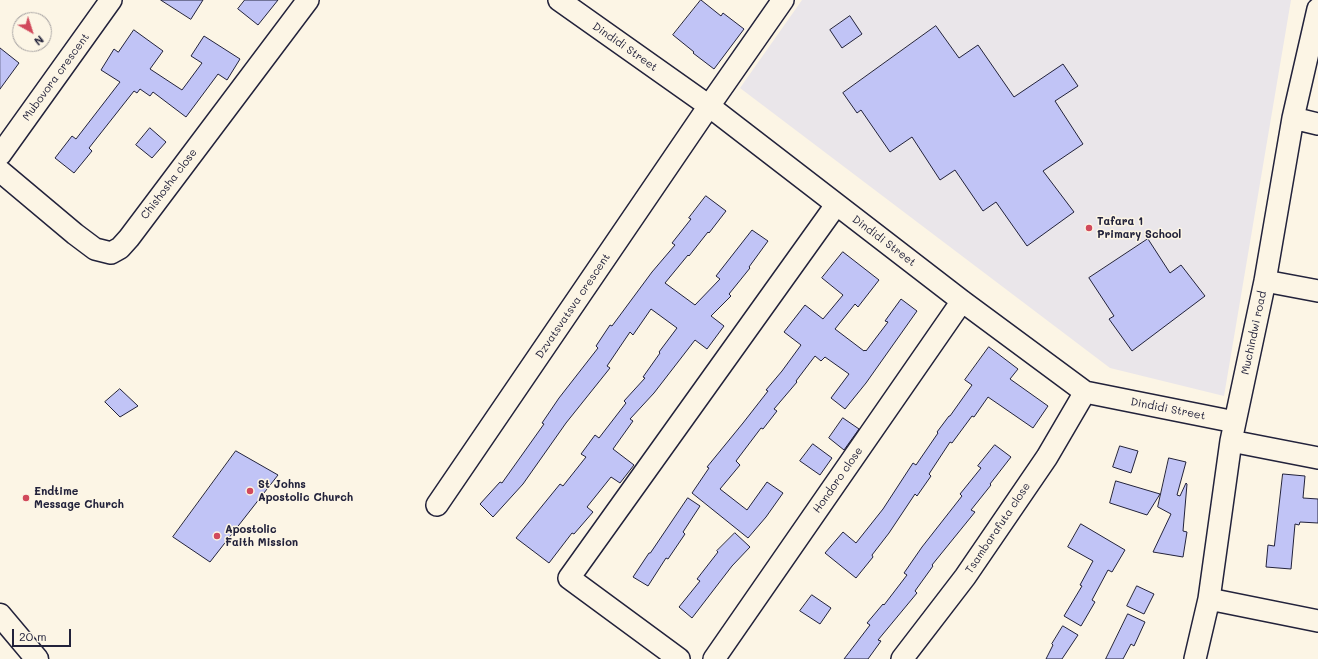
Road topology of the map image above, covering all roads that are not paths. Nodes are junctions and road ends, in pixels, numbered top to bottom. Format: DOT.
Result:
graph roads {
  1 [pos="111,0"];
  2 [pos="308,0"];
  3 [pos="559,0"];
  4 [pos="783,0"];
  5 [pos="1318,9"];
  6 [pos="709,106"];
  7 [pos="1293,118"];
  8 [pos="1318,124"];
  9 [pos="0,155"];
  10 [pos="0,171"];
  11 [pos="836,205"];
  12 [pos="1265,281"];
  13 [pos="1318,291"];
  14 [pos="962,301"];
  15 [pos="1085,392"];
  16 [pos="1233,432"];
  17 [pos="1318,458"];
  18 [pos="436,505"];
  19 [pos="1209,599"];
  20 [pos="0,615"];
  21 [pos="1318,621"];
  22 [pos="37,659"];
  23 [pos="680,659"];
  24 [pos="714,659"];
  25 [pos="902,659"];
  26 [pos="1195,659"];
  1 -- 9 [label="street, Mubovora crescent"];
  2 -- 10 [label="street, Chishosha close"];
  3 -- 6 [label="street, Dindidi Street"];
  4 -- 6 [label="street, Dzvatsvatsva crescent"];
  5 -- 7 [label="street, Muchindwi road"];
  6 -- 11 [label="street, Dindidi Street"];
  6 -- 18 [label="street, Dzvatsvatsva crescent"];
  7 -- 8 [label="street"];
  7 -- 12 [label="street, Muchindwi road"];
  11 -- 14 [label="street, Dindidi Street"];
  11 -- 23 [label="street"];
  12 -- 13 [label="street"];
  12 -- 16 [label="street, Muchindwi road"];
  14 -- 15 [label="street, Dindidi Street"];
  14 -- 24 [label="street, Hondoro close"];
  15 -- 16 [label="street, Dindidi Street"];
  15 -- 25 [label="street, Tsambarafuta close"];
  16 -- 17 [label="street, Dindidi Street"];
  16 -- 19 [label="street, Muchindwi road"];
  19 -- 21 [label="street"];
  19 -- 26 [label="street, Muchindwi road"];
  20 -- 22 [label="street"];
}
